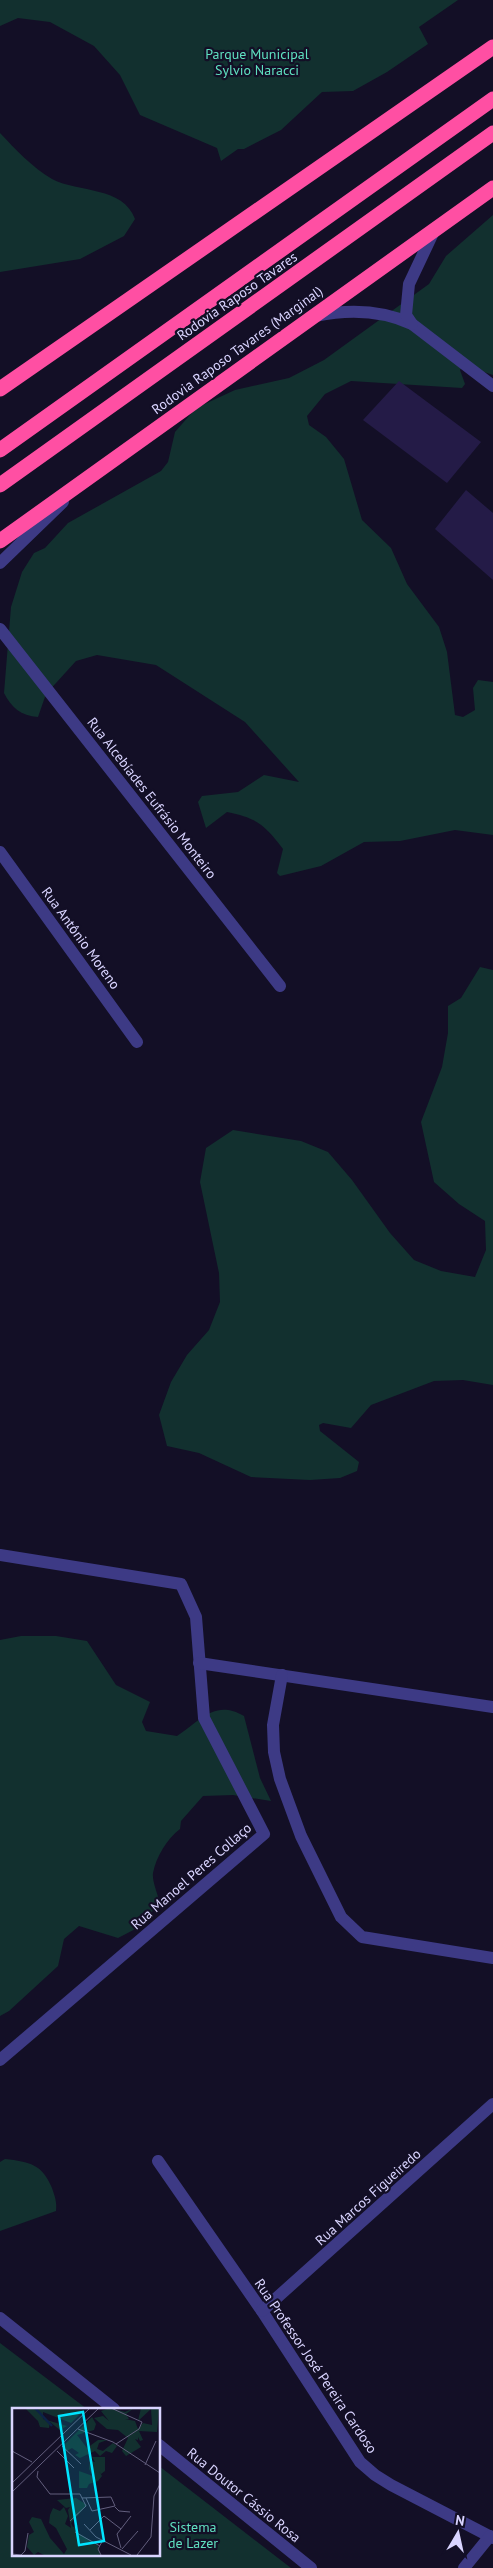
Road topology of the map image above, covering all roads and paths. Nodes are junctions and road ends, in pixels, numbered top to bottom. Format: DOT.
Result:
graph roads {
  1 [pos="493,47"];
  2 [pos="493,100"];
  3 [pos="493,133"];
  4 [pos="493,188"];
  5 [pos="435,228"];
  6 [pos="312,317"];
  7 [pos="412,324"];
  8 [pos="48,354"];
  9 [pos="0,378"];
  10 [pos="493,386"];
  11 [pos="0,389"];
  12 [pos="0,450"];
  13 [pos="94,472"];
  14 [pos="0,485"];
  15 [pos="0,541"];
  16 [pos="0,563"];
  17 [pos="0,629"];
  18 [pos="0,852"];
  19 [pos="280,986"];
  20 [pos="137,1042"];
  21 [pos="0,1556"];
  22 [pos="199,1663"];
  23 [pos="282,1675"];
  24 [pos="493,1707"];
  25 [pos="493,1958"];
  26 [pos="0,2060"];
  27 [pos="493,2104"];
  28 [pos="158,2162"];
  29 [pos="262,2311"];
  30 [pos="0,2318"];
  31 [pos="113,2408"];
  32 [pos="160,2447"];
  33 [pos="492,2537"];
  34 [pos="311,2568"];
  35 [pos="464,2568"];
  1 -- 8 [label="highway"];
  2 -- 12 [label="highway, Rodovia Raposo Tavares"];
  3 -- 14 [label="highway, Rodovia Raposo Tavares"];
  4 -- 5 [label="highway, Rodovia Raposo Tavares (Marginal)"];
  5 -- 6 [label="highway, Rodovia Raposo Tavares (Marginal)"];
  5 -- 7 [label="street"];
  6 -- 7 [label="street"];
  6 -- 13 [label="highway, Rodovia Raposo Tavares (Marginal)"];
  7 -- 10 [label="street"];
  8 -- 9 [label="highway"];
  8 -- 11 [label="highway"];
  13 -- 15 [label="highway, Rodovia Raposo Tavares (Marginal)"];
  13 -- 16 [label="street"];
  17 -- 19 [label="street, Rua Alcebíades Eufrásio Monteiro"];
  18 -- 20 [label="street, Rua Antônio Moreno"];
  21 -- 22 [label="street, Rua Manoel Peres Collaço"];
  22 -- 23 [label="street"];
  22 -- 26 [label="street, Rua Manoel Peres Collaço"];
  23 -- 24 [label="street"];
  23 -- 25 [label="street"];
  27 -- 29 [label="street, Rua Marcos Figueiredo"];
  28 -- 29 [label="street, Rua Professor José Pereira Cardoso"];
  29 -- 33 [label="street, Rua Professor José Pereira Cardoso"];
  30 -- 31 [label="street"];
  32 -- 34 [label="street, Rua Doutor Cássio Rosa"];
  33 -- 35 [label="street"];
}
